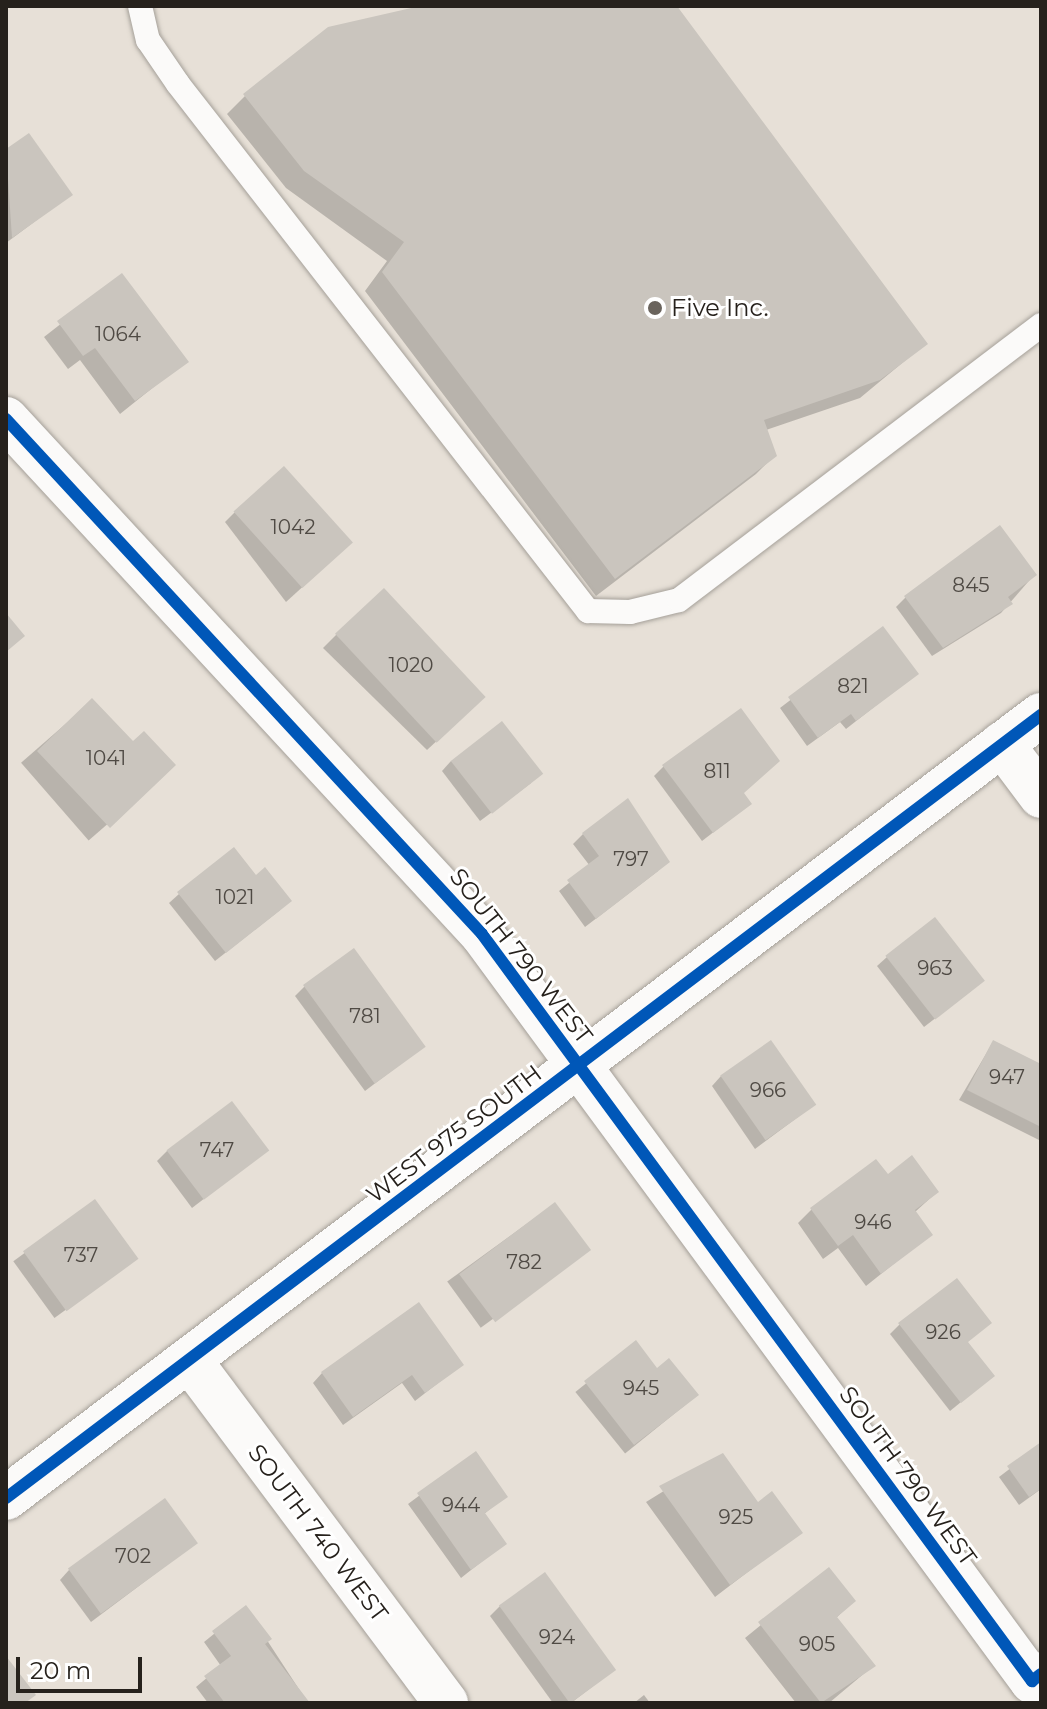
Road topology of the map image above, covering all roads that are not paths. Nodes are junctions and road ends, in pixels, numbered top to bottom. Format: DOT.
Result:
graph roads {
  1 [pos="140,6"];
  2 [pos="1041,325"];
  3 [pos="6,419"];
  4 [pos="1041,715"];
  5 [pos="1002,744"];
  6 [pos="1041,796"];
  7 [pos="580,1066"];
  8 [pos="191,1362"];
  9 [pos="6,1498"];
  10 [pos="1036,1678"];
  11 [pos="446,1703"];
  1 -- 2 [label="lane"];
  3 -- 7 [label="street, SOUTH 790 WEST"];
  4 -- 5 [label="street, WEST 975 SOUTH"];
  5 -- 6 [label="street"];
  5 -- 7 [label="street, WEST 975 SOUTH"];
  7 -- 8 [label="street, WEST 975 SOUTH"];
  7 -- 10 [label="street, SOUTH 790 WEST"];
  8 -- 9 [label="street, WEST 975 SOUTH"];
  8 -- 11 [label="street, SOUTH 740 WEST"];
}
